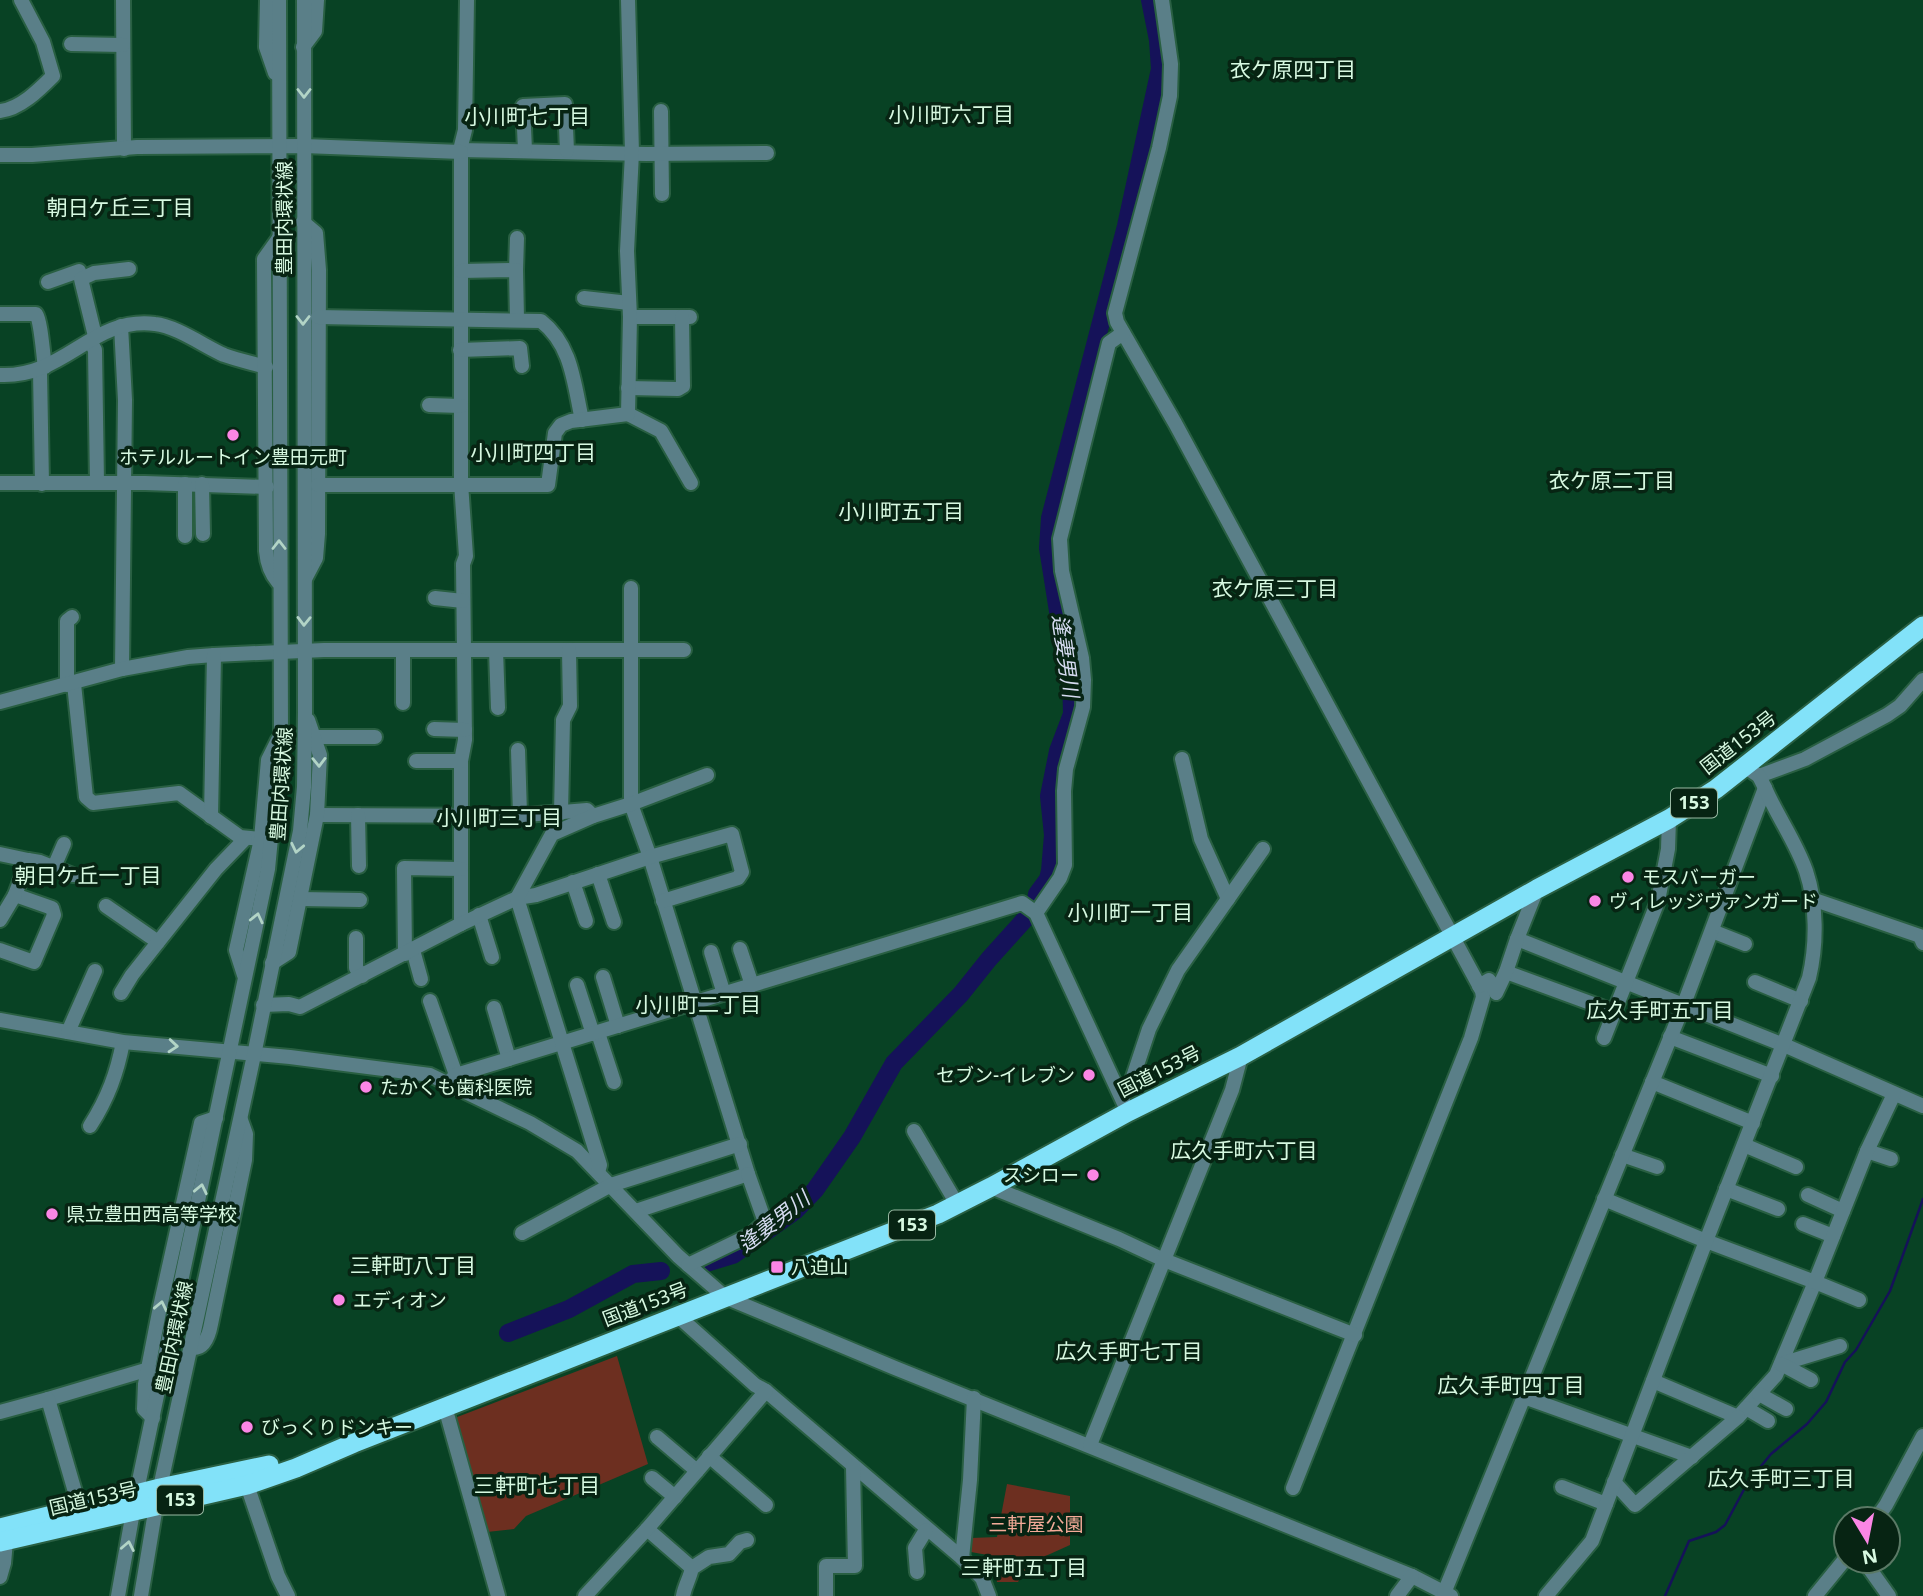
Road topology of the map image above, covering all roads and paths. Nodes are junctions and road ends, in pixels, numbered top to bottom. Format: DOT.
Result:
graph roads {
  1 [pos="21,0"];
  2 [pos="123,0"];
  3 [pos="267,0"];
  4 [pos="279,0"];
  5 [pos="303,0"];
  6 [pos="317,0"];
  7 [pos="467,0"];
  8 [pos="628,0"];
  9 [pos="1162,0"];
  10 [pos="71,44"];
  11 [pos="123,45"];
  12 [pos="303,47"];
  13 [pos="278,81"];
  14 [pos="0,111"];
  15 [pos="661,111"];
  16 [pos="304,146"];
  17 [pos="278,148"];
  18 [pos="124,149"];
  19 [pos="525,150"];
  20 [pos="461,151"];
  21 [pos="567,151"];
  22 [pos="632,153"];
  23 [pos="660,153"];
  24 [pos="766,153"];
  25 [pos="0,155"];
  26 [pos="662,194"];
  27 [pos="303,222"];
  28 [pos="279,238"];
  29 [pos="517,238"];
  30 [pos="129,269"];
  31 [pos="516,270"];
  32 [pos="461,271"];
  33 [pos="79,272"];
  34 [pos="48,282"];
  35 [pos="584,298"];
  36 [pos="630,310"];
  37 [pos="0,314"];
  38 [pos="318,317"];
  39 [pos="460,319"];
  40 [pos="517,319"];
  41 [pos="121,326"];
  42 [pos="1123,333"];
  43 [pos="92,339"];
  44 [pos="460,350"];
  45 [pos="318,355"];
  46 [pos="522,366"];
  47 [pos="266,367"];
  48 [pos="42,369"];
  49 [pos="0,375"];
  50 [pos="303,379"];
  51 [pos="628,388"];
  52 [pos="303,399"];
  53 [pos="429,405"];
  54 [pos="461,406"];
  55 [pos="266,411"];
  56 [pos="628,414"];
  57 [pos="318,420"];
  58 [pos="582,421"];
  59 [pos="280,432"];
  60 [pos="0,483"];
  61 [pos="125,483"];
  62 [pos="461,483"];
  63 [pos="42,484"];
  64 [pos="97,484"];
  65 [pos="185,484"];
  66 [pos="202,484"];
  67 [pos="691,484"];
  68 [pos="318,485"];
  69 [pos="267,487"];
  70 [pos="203,534"];
  71 [pos="185,536"];
  72 [pos="305,580"];
  73 [pos="279,583"];
  74 [pos="631,588"];
  75 [pos="435,598"];
  76 [pos="463,601"];
  77 [pos="72,617"];
  78 [pos="1923,626"];
  79 [pos="464,649"];
  80 [pos="403,650"];
  81 [pos="496,650"];
  82 [pos="569,650"];
  83 [pos="630,650"];
  84 [pos="684,650"];
  85 [pos="303,652"];
  86 [pos="280,653"];
  87 [pos="214,655"];
  88 [pos="122,669"];
  89 [pos="1923,680"];
  90 [pos="71,684"];
  91 [pos="0,702"];
  92 [pos="404,703"];
  93 [pos="498,708"];
  94 [pos="305,712"];
  95 [pos="434,729"];
  96 [pos="465,730"];
  97 [pos="281,736"];
  98 [pos="315,737"];
  99 [pos="375,737"];
  100 [pos="518,750"];
  101 [pos="1182,759"];
  102 [pos="416,761"];
  103 [pos="461,761"];
  104 [pos="707,775"];
  105 [pos="1756,777"];
  106 [pos="631,804"];
  107 [pos="561,813"];
  108 [pos="520,814"];
  109 [pos="317,815"];
  110 [pos="358,815"];
  111 [pos="462,815"];
  112 [pos="593,816"];
  113 [pos="211,817"];
  114 [pos="1669,819"];
  115 [pos="246,839"];
  116 [pos="261,839"];
  117 [pos="64,844"];
  118 [pos="1263,849"];
  119 [pos="0,854"];
  120 [pos="650,857"];
  121 [pos="28,860"];
  122 [pos="359,866"];
  123 [pos="54,867"];
  124 [pos="461,869"];
  125 [pos="598,874"];
  126 [pos="73,875"];
  127 [pos="573,882"];
  128 [pos="1537,889"];
  129 [pos="15,895"];
  130 [pos="517,898"];
  131 [pos="300,899"];
  132 [pos="1228,899"];
  133 [pos="1812,899"];
  134 [pos="360,900"];
  135 [pos="663,901"];
  136 [pos="106,906"];
  137 [pos="1035,913"];
  138 [pos="479,915"];
  139 [pos="0,920"];
  140 [pos="586,921"];
  141 [pos="614,922"];
  142 [pos="461,924"];
  143 [pos="1712,931"];
  144 [pos="1453,936"];
  145 [pos="356,938"];
  146 [pos="1517,939"];
  147 [pos="158,942"];
  148 [pos="1923,943"];
  149 [pos="1745,944"];
  150 [pos="740,949"];
  151 [pos="0,950"];
  152 [pos="409,952"];
  153 [pos="711,953"];
  154 [pos="492,957"];
  155 [pos="272,963"];
  156 [pos="95,971"];
  157 [pos="1506,972"];
  158 [pos="362,976"];
  159 [pos="245,977"];
  160 [pos="603,977"];
  161 [pos="421,979"];
  162 [pos="1627,981"];
  163 [pos="1755,982"];
  164 [pos="577,985"];
  165 [pos="752,985"];
  166 [pos="1479,986"];
  167 [pos="121,993"];
  168 [pos="724,993"];
  169 [pos="430,1001"];
  170 [pos="1801,1001"];
  171 [pos="694,1003"];
  172 [pos="1684,1004"];
  173 [pos="263,1005"];
  174 [pos="494,1008"];
  175 [pos="1615,1012"];
  176 [pos="0,1020"];
  177 [pos="618,1026"];
  178 [pos="68,1032"];
  179 [pos="595,1034"];
  180 [pos="1670,1037"];
  181 [pos="1604,1038"];
  182 [pos="122,1042"];
  183 [pos="563,1044"];
  184 [pos="1784,1045"];
  185 [pos="229,1051"];
  186 [pos="254,1055"];
  187 [pos="1241,1056"];
  188 [pos="509,1059"];
  189 [pos="1772,1076"];
  190 [pos="452,1079"];
  191 [pos="614,1082"];
  192 [pos="1652,1082"];
  193 [pos="1120,1092"];
  194 [pos="1894,1094"];
  195 [pos="1923,1106"];
  196 [pos="1128,1112"];
  197 [pos="240,1116"];
  198 [pos="216,1118"];
  199 [pos="1753,1123"];
  200 [pos="90,1126"];
  201 [pos="914,1131"];
  202 [pos="740,1144"];
  203 [pos="1744,1145"];
  204 [pos="1867,1151"];
  205 [pos="1622,1155"];
  206 [pos="1891,1158"];
  207 [pos="1657,1167"];
  208 [pos="1796,1167"];
  209 [pos="598,1172"];
  210 [pos="748,1174"];
  211 [pos="611,1185"];
  212 [pos="991,1187"];
  213 [pos="1726,1189"];
  214 [pos="1808,1195"];
  215 [pos="1604,1199"];
  216 [pos="957,1204"];
  217 [pos="1778,1209"];
  218 [pos="636,1211"];
  219 [pos="1843,1211"];
  220 [pos="1803,1224"];
  221 [pos="522,1233"];
  222 [pos="1833,1236"];
  223 [pos="1706,1241"];
  224 [pos="1164,1260"];
  225 [pos="688,1265"];
  226 [pos="1815,1282"];
  227 [pos="725,1297"];
  228 [pos="1858,1300"];
  229 [pos="678,1315"];
  230 [pos="1355,1335"];
  231 [pos="1840,1346"];
  232 [pos="191,1348"];
  233 [pos="1781,1364"];
  234 [pos="149,1369"];
  235 [pos="1811,1380"];
  236 [pos="1653,1381"];
  237 [pos="766,1391"];
  238 [pos="1759,1394"];
  239 [pos="1524,1397"];
  240 [pos="974,1398"];
  241 [pos="48,1399"];
  242 [pos="445,1407"];
  243 [pos="1786,1409"];
  244 [pos="0,1412"];
  245 [pos="1742,1413"];
  246 [pos="153,1418"];
  247 [pos="1768,1422"];
  248 [pos="1632,1435"];
  249 [pos="1923,1436"];
  250 [pos="657,1437"];
  251 [pos="354,1443"];
  252 [pos="1090,1445"];
  253 [pos="709,1456"];
  254 [pos="1692,1457"];
  255 [pos="853,1466"];
  256 [pos="697,1471"];
  257 [pos="652,1478"];
  258 [pos="1614,1482"];
  259 [pos="247,1485"];
  260 [pos="1562,1487"];
  261 [pos="1293,1488"];
  262 [pos="158,1497"];
  263 [pos="674,1497"];
  264 [pos="136,1503"];
  265 [pos="1606,1504"];
  266 [pos="766,1505"];
  267 [pos="1886,1505"];
  268 [pos="80,1509"];
  269 [pos="648,1529"];
  270 [pos="926,1530"];
  271 [pos="2,1537"];
  272 [pos="747,1540"];
  273 [pos="962,1558"];
  274 [pos="692,1568"];
  275 [pos="917,1572"];
  276 [pos="1832,1575"];
  277 [pos="1874,1575"];
  278 [pos="1412,1576"];
  279 [pos="0,1577"];
  280 [pos="145,1594"];
  281 [pos="1448,1595"];
  282 [pos="118,1596"];
  283 [pos="288,1596"];
  284 [pos="498,1596"];
  285 [pos="585,1596"];
  286 [pos="683,1596"];
  287 [pos="826,1596"];
  288 [pos="989,1596"];
  289 [pos="1397,1596"];
  290 [pos="1546,1596"];
  291 [pos="1815,1596"];
  292 [pos="1889,1596"];
  1 -- 14 [label="street"];
  2 -- 11 [label="street"];
  3 -- 13 [label="street"];
  4 -- 13 [label="street, 豊田内環状線"];
  5 -- 12 [label="street, 豊田内環状線"];
  6 -- 12 [label="street"];
  7 -- 20 [label="street"];
  8 -- 22 [label="street"];
  9 -- 42 [label="street"];
  10 -- 11 [label="street"];
  11 -- 18 [label="street"];
  12 -- 16 [label="street, 豊田内環状線, one-way"];
  13 -- 17 [label="street, 豊田内環状線"];
  15 -- 23 [label="street"];
  16 -- 17 [label="street"];
  16 -- 20 [label="street"];
  16 -- 27 [label="street, 豊田内環状線"];
  17 -- 18 [label="street"];
  17 -- 28 [label="street, 豊田内環状線"];
  18 -- 25 [label="street"];
  19 -- 20 [label="street"];
  19 -- 21 [label="street"];
  19 -- 21 [label="street"];
  20 -- 32 [label="street"];
  21 -- 22 [label="street"];
  22 -- 23 [label="street"];
  22 -- 36 [label="street"];
  23 -- 24 [label="street"];
  23 -- 26 [label="street"];
  27 -- 38 [label="street"];
  27 -- 50 [label="street, 豊田内環状線, one-way"];
  28 -- 47 [label="street"];
  28 -- 59 [label="street, 豊田内環状線"];
  29 -- 31 [label="street"];
  30 -- 33 [label="street"];
  31 -- 32 [label="street"];
  31 -- 40 [label="street"];
  32 -- 39 [label="street"];
  33 -- 34 [label="street"];
  33 -- 43 [label="street"];
  35 -- 36 [label="street"];
  36 -- 51 [label="street"];
  36 -- 51 [label="street"];
  37 -- 48 [label="street"];
  38 -- 39 [label="street"];
  38 -- 45 [label="street"];
  39 -- 40 [label="street"];
  39 -- 44 [label="street"];
  40 -- 58 [label="street"];
  41 -- 43 [label="street"];
  41 -- 47 [label="street"];
  41 -- 61 [label="street"];
  42 -- 137 [label="street"];
  42 -- 144 [label="street"];
  43 -- 48 [label="street"];
  43 -- 64 [label="street"];
  44 -- 46 [label="street"];
  44 -- 54 [label="street"];
  45 -- 50 [label="street"];
  45 -- 57 [label="street"];
  47 -- 55 [label="street"];
  48 -- 49 [label="street"];
  48 -- 63 [label="street"];
  50 -- 52 [label="street, 豊田内環状線"];
  51 -- 56 [label="street"];
  52 -- 57 [label="street"];
  52 -- 72 [label="street, 豊田内環状線"];
  53 -- 54 [label="street"];
  54 -- 62 [label="street"];
  55 -- 59 [label="street"];
  55 -- 69 [label="street"];
  56 -- 58 [label="street"];
  56 -- 67 [label="street"];
  57 -- 68 [label="street"];
  58 -- 62 [label="street"];
  73 -- 59 [label="street, 豊田内環状線, one-way"];
  60 -- 63 [label="street"];
  61 -- 64 [label="street"];
  61 -- 65 [label="street"];
  61 -- 88 [label="street"];
  62 -- 68 [label="street"];
  62 -- 76 [label="street"];
  63 -- 64 [label="street"];
  65 -- 66 [label="street"];
  65 -- 71 [label="street"];
  66 -- 69 [label="street"];
  66 -- 70 [label="street"];
  68 -- 72 [label="street"];
  69 -- 73 [label="street"];
  72 -- 85 [label="street, 豊田内環状線, one-way"];
  73 -- 86 [label="street, 豊田内環状線"];
  74 -- 83 [label="street"];
  75 -- 76 [label="street"];
  76 -- 79 [label="street"];
  77 -- 90 [label="street"];
  78 -- 105 [label="highway, 国道153号 / 153"];
  79 -- 80 [label="street"];
  79 -- 81 [label="street"];
  79 -- 96 [label="street"];
  80 -- 85 [label="street"];
  80 -- 92 [label="street"];
  81 -- 82 [label="street"];
  81 -- 93 [label="street"];
  82 -- 83 [label="street"];
  82 -- 107 [label="street"];
  83 -- 84 [label="street"];
  83 -- 106 [label="street"];
  85 -- 86 [label="street"];
  85 -- 94 [label="street, 豊田内環状線"];
  86 -- 87 [label="street"];
  86 -- 97 [label="street, 豊田内環状線"];
  87 -- 88 [label="street"];
  87 -- 113 [label="street"];
  88 -- 90 [label="street"];
  89 -- 105 [label="street"];
  90 -- 91 [label="street"];
  90 -- 113 [label="street"];
  94 -- 98 [label="street"];
  94 -- 155 [label="street, 豊田内環状線, one-way"];
  95 -- 96 [label="street"];
  96 -- 103 [label="street"];
  97 -- 116 [label="street"];
  159 -- 97 [label="street, 豊田内環状線, one-way"];
  98 -- 99 [label="street"];
  98 -- 109 [label="street, one-way"];
  100 -- 108 [label="street"];
  101 -- 132 [label="street"];
  102 -- 103 [label="street"];
  103 -- 111 [label="street"];
  104 -- 106 [label="street"];
  105 -- 114 [label="highway, 国道153号 / 153"];
  105 -- 133 [label="street"];
  105 -- 143 [label="street"];
  106 -- 112 [label="street"];
  106 -- 120 [label="street"];
  107 -- 108 [label="street"];
  107 -- 112 [label="street"];
  108 -- 111 [label="street"];
  109 -- 110 [label="street"];
  109 -- 131 [label="street"];
  110 -- 111 [label="street"];
  110 -- 122 [label="street"];
  111 -- 124 [label="street"];
  112 -- 130 [label="street"];
  113 -- 115 [label="street"];
  114 -- 128 [label="highway, 国道153号 / 153"];
  114 -- 162 [label="street"];
  115 -- 116 [label="street"];
  115 -- 147 [label="street"];
  116 -- 159 [label="street"];
  117 -- 123 [label="street"];
  118 -- 132 [label="street"];
  119 -- 121 [label="street"];
  120 -- 125 [label="street"];
  120 -- 135 [label="street"];
  120 -- 135 [label="street"];
  121 -- 123 [label="street"];
  121 -- 129 [label="street"];
  123 -- 126 [label="street"];
  124 -- 142 [label="street"];
  124 -- 152 [label="street"];
  125 -- 127 [label="street"];
  125 -- 141 [label="street"];
  127 -- 130 [label="street"];
  127 -- 140 [label="street"];
  128 -- 144 [label="highway, 国道153号 / 153"];
  128 -- 146 [label="street"];
  129 -- 139 [label="street"];
  129 -- 151 [label="street"];
  130 -- 138 [label="street"];
  130 -- 183 [label="street"];
  131 -- 134 [label="street"];
  131 -- 155 [label="street"];
  132 -- 193 [label="street"];
  133 -- 148 [label="street"];
  133 -- 170 [label="street"];
  135 -- 171 [label="street"];
  136 -- 147 [label="street"];
  137 -- 165 [label="street"];
  137 -- 193 [label="street"];
  138 -- 142 [label="street"];
  138 -- 154 [label="street"];
  142 -- 152 [label="street"];
  143 -- 149 [label="street"];
  143 -- 172 [label="street"];
  144 -- 166 [label="street"];
  144 -- 187 [label="highway, 国道153号 / 153"];
  145 -- 158 [label="street"];
  146 -- 157 [label="street"];
  146 -- 162 [label="street"];
  147 -- 167 [label="street"];
  150 -- 165 [label="street"];
  152 -- 158 [label="street"];
  152 -- 161 [label="street"];
  153 -- 168 [label="street"];
  155 -- 173 [label="street, 豊田内環状線"];
  156 -- 178 [label="street"];
  157 -- 166 [label="street"];
  157 -- 175 [label="street"];
  158 -- 173 [label="street"];
  159 -- 185 [label="street, 豊田内環状線"];
  160 -- 177 [label="street"];
  162 -- 172 [label="street"];
  162 -- 175 [label="street"];
  163 -- 170 [label="street"];
  164 -- 179 [label="street"];
  165 -- 168 [label="street"];
  166 -- 230 [label="street"];
  168 -- 171 [label="street"];
  169 -- 190 [label="street"];
  170 -- 184 [label="street"];
  171 -- 177 [label="street"];
  171 -- 202 [label="street"];
  172 -- 180 [label="street"];
  172 -- 184 [label="street"];
  173 -- 186 [label="street, 豊田内環状線"];
  174 -- 188 [label="street"];
  175 -- 181 [label="street"];
  176 -- 178 [label="street"];
  177 -- 179 [label="street"];
  178 -- 182 [label="street"];
  179 -- 183 [label="street"];
  179 -- 191 [label="street"];
  180 -- 189 [label="street"];
  180 -- 192 [label="street"];
  182 -- 185 [label="street, one-way"];
  182 -- 200 [label="street"];
  183 -- 188 [label="street"];
  183 -- 209 [label="street"];
  184 -- 189 [label="street"];
  184 -- 194 [label="street"];
  185 -- 186 [label="street"];
  185 -- 198 [label="street, 豊田内環状線"];
  186 -- 190 [label="street"];
  186 -- 197 [label="street, 豊田内環状線"];
  187 -- 196 [label="highway, 国道153号 / 153"];
  187 -- 224 [label="street"];
  188 -- 190 [label="street"];
  189 -- 199 [label="street"];
  190 -- 209 [label="street"];
  192 -- 199 [label="street"];
  192 -- 205 [label="street"];
  193 -- 196 [label="street"];
  194 -- 195 [label="street"];
  194 -- 204 [label="street"];
  196 -- 212 [label="highway, 国道153号 / 153"];
  197 -- 232 [label="street, 豊田内環状線"];
  197 -- 232 [label="street"];
  234 -- 198 [label="street, one-way"];
  246 -- 198 [label="street, 豊田内環状線, one-way"];
  199 -- 203 [label="street"];
  201 -- 216 [label="street"];
  202 -- 210 [label="street"];
  202 -- 211 [label="street"];
  203 -- 208 [label="street"];
  203 -- 213 [label="street"];
  204 -- 206 [label="street"];
  204 -- 219 [label="street"];
  205 -- 207 [label="street"];
  205 -- 215 [label="street"];
  209 -- 211 [label="street"];
  210 -- 218 [label="street"];
  210 -- 225 [label="street"];
  211 -- 218 [label="street"];
  211 -- 221 [label="street"];
  212 -- 216 [label="highway, 国道153号 / 153"];
  212 -- 224 [label="street"];
  213 -- 217 [label="street"];
  213 -- 223 [label="street"];
  214 -- 219 [label="street"];
  215 -- 223 [label="street"];
  215 -- 239 [label="street"];
  216 -- 227 [label="highway, 国道153号 / 153"];
  218 -- 225 [label="street"];
  219 -- 222 [label="street"];
  220 -- 222 [label="street"];
  222 -- 226 [label="street"];
  223 -- 226 [label="street"];
  223 -- 236 [label="street"];
  224 -- 230 [label="street"];
  224 -- 252 [label="street"];
  225 -- 227 [label="street"];
  226 -- 228 [label="street"];
  226 -- 233 [label="street"];
  227 -- 229 [label="highway, 国道153号 / 153"];
  227 -- 240 [label="street"];
  229 -- 237 [label="street"];
  229 -- 242 [label="highway, 国道153号 / 153"];
  230 -- 261 [label="street"];
  231 -- 233 [label="street"];
  232 -- 262 [label="street, 豊田内環状線"];
  233 -- 235 [label="street"];
  233 -- 238 [label="street"];
  234 -- 241 [label="street"];
  234 -- 246 [label="street"];
  236 -- 245 [label="street"];
  236 -- 248 [label="street"];
  237 -- 253 [label="street"];
  237 -- 255 [label="street"];
  238 -- 243 [label="street"];
  238 -- 245 [label="street"];
  239 -- 248 [label="street"];
  239 -- 281 [label="street"];
  240 -- 252 [label="street"];
  240 -- 273 [label="street"];
  241 -- 244 [label="street"];
  241 -- 268 [label="street"];
  242 -- 251 [label="highway, 国道153号 / 153"];
  242 -- 284 [label="street"];
  245 -- 247 [label="street"];
  245 -- 254 [label="street"];
  246 -- 264 [label="street, 豊田内環状線"];
  248 -- 254 [label="street"];
  248 -- 258 [label="street"];
  249 -- 267 [label="street"];
  250 -- 256 [label="street"];
  251 -- 259 [label="highway, 国道153号 / 153"];
  251 -- 262 [label="highway, 国道153号 / 153"];
  252 -- 278 [label="street"];
  253 -- 256 [label="street"];
  253 -- 266 [label="street"];
  254 -- 258 [label="street"];
  255 -- 270 [label="street"];
  255 -- 287 [label="street"];
  256 -- 263 [label="street"];
  257 -- 263 [label="street"];
  258 -- 265 [label="street"];
  259 -- 262 [label="highway, 国道153号 / 153"];
  259 -- 283 [label="street"];
  260 -- 265 [label="street"];
  262 -- 264 [label="highway, 国道153号 / 153"];
  262 -- 280 [label="street, 豊田内環状線"];
  263 -- 269 [label="street"];
  264 -- 268 [label="highway, 国道153号 / 153"];
  264 -- 271 [label="highway, 国道153号 / 153"];
  282 -- 264 [label="street, 豊田内環状線, one-way"];
  265 -- 290 [label="street"];
  268 -- 271 [label="highway, 国道153号 / 153"];
  269 -- 274 [label="street"];
  269 -- 285 [label="street"];
  270 -- 273 [label="street"];
  270 -- 275 [label="street"];
  271 -- 279 [label="street"];
  272 -- 274 [label="street"];
  273 -- 288 [label="street"];
  274 -- 286 [label="street"];
  276 -- 291 [label="street"];
  277 -- 292 [label="street"];
  278 -- 281 [label="street"];
  278 -- 289 [label="street"];
}
